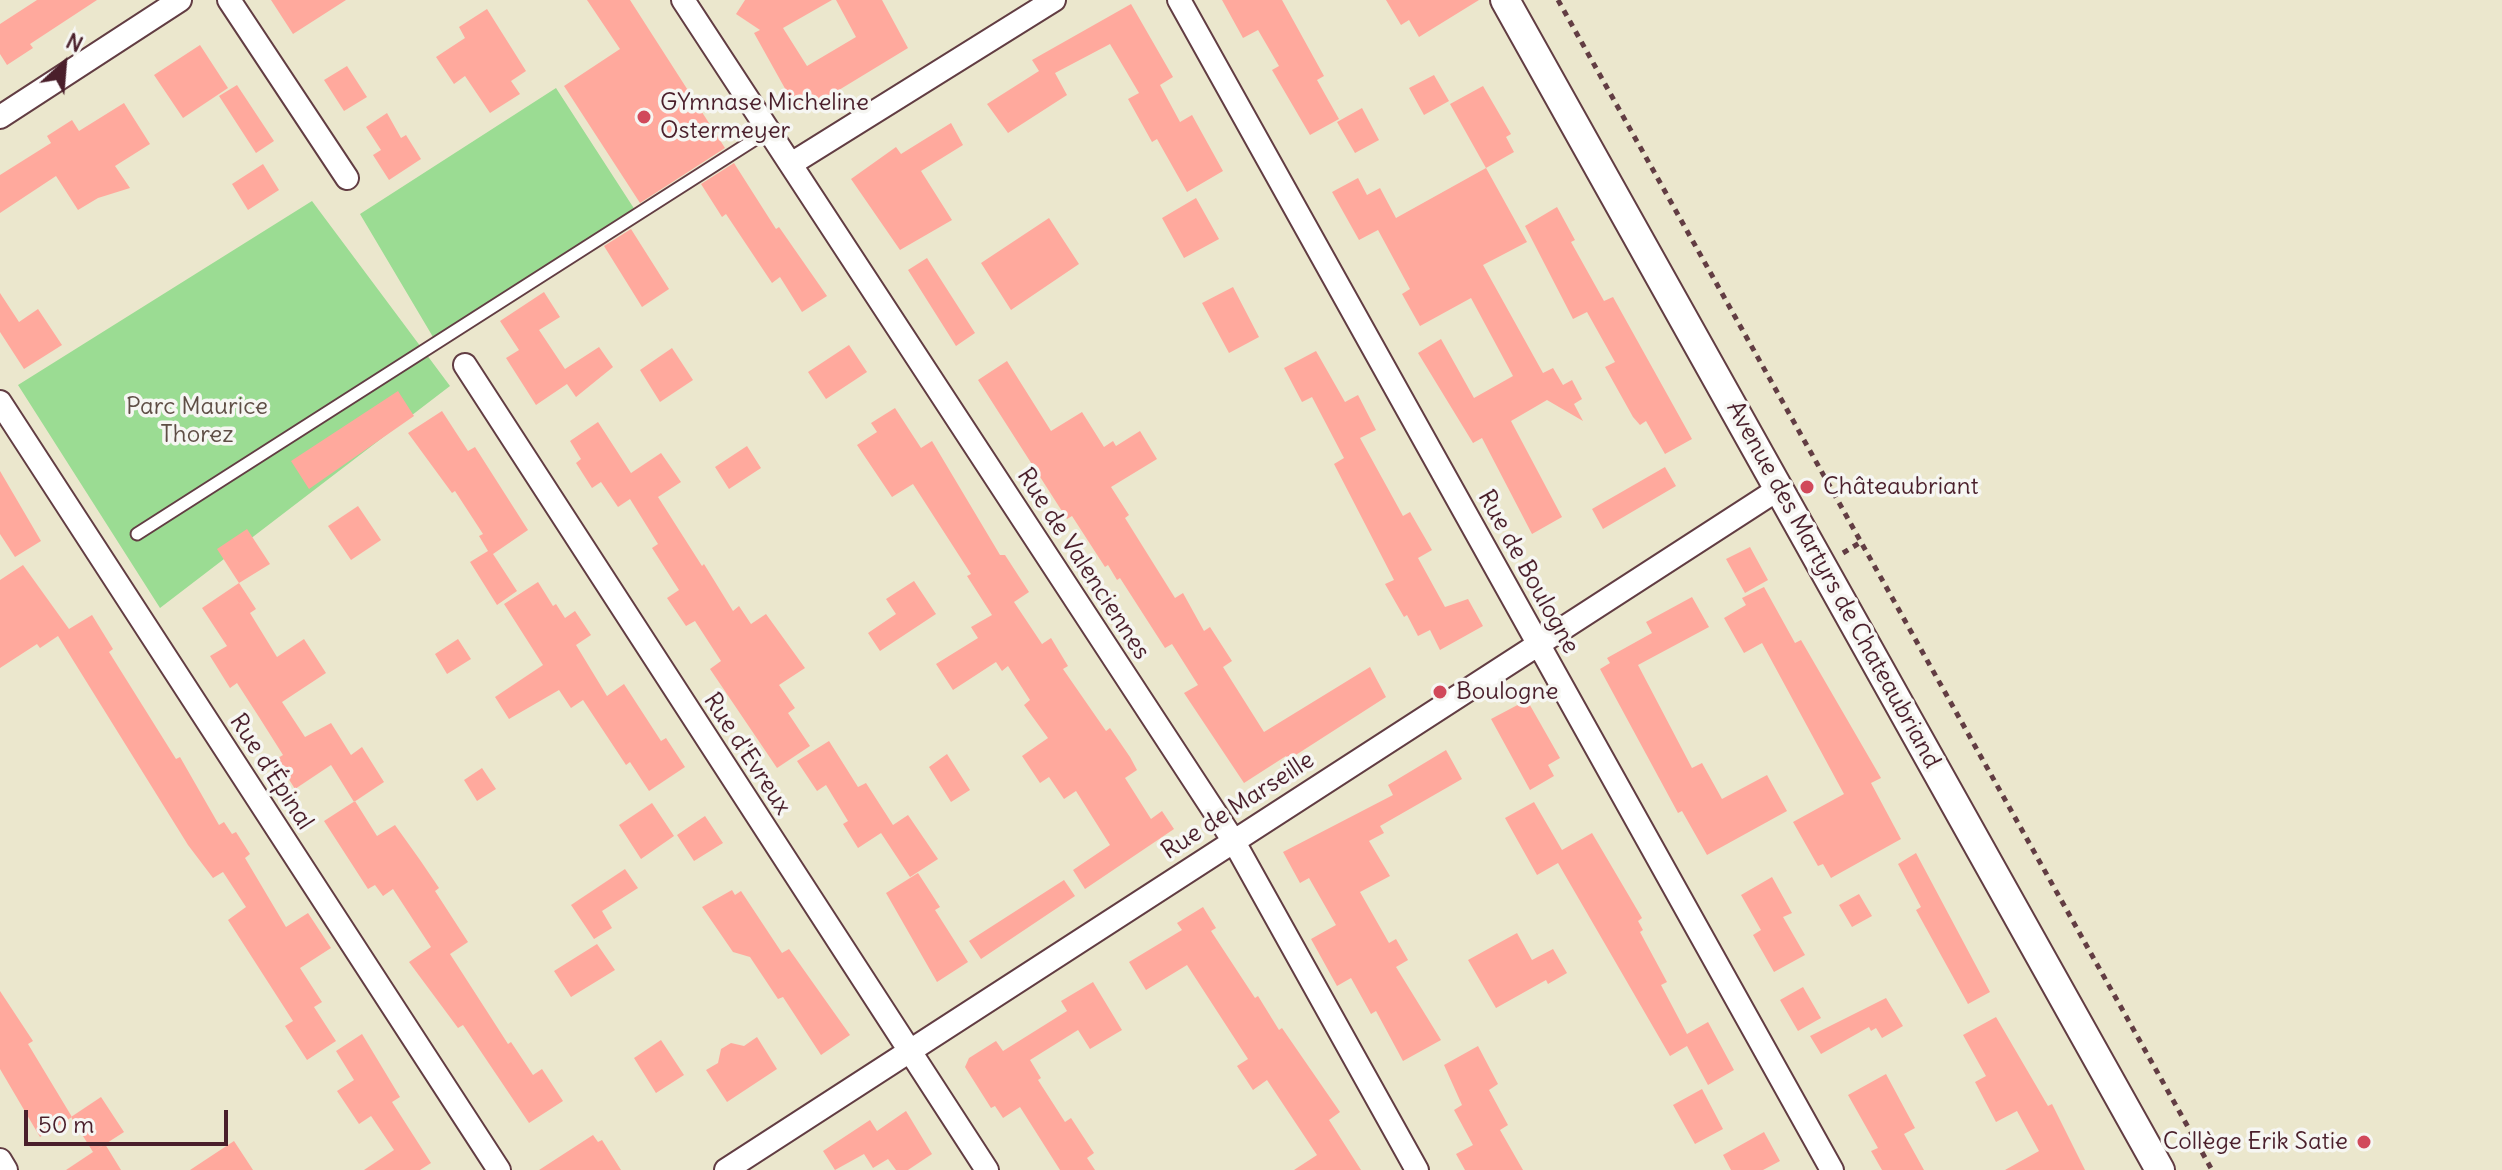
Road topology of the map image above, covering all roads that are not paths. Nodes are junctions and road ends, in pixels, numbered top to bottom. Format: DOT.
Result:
graph roads {
  1 [pos="180,0"];
  2 [pos="229,0"];
  3 [pos="683,0"];
  4 [pos="1054,0"];
  5 [pos="1179,0"];
  6 [pos="1505,0"];
  7 [pos="0,117"];
  8 [pos="768,131"];
  9 [pos="791,164"];
  10 [pos="347,178"];
  11 [pos="465,365"];
  12 [pos="0,402"];
  13 [pos="1780,488"];
  14 [pos="137,534"];
  15 [pos="1538,643"];
  16 [pos="1233,840"];
  17 [pos="910,1052"];
  18 [pos="0,1160"];
  19 [pos="6,1170"];
  20 [pos="499,1170"];
  21 [pos="726,1170"];
  22 [pos="987,1170"];
  23 [pos="1417,1170"];
  24 [pos="1832,1170"];
  25 [pos="2160,1170"];
  1 -- 7 [label="street"];
  2 -- 10 [label="street"];
  3 -- 8 [label="street, Rue de Valenciennes"];
  4 -- 9 [label="street"];
  5 -- 15 [label="street, Rue de Boulogne"];
  6 -- 13 [label="street, Avenue des Martyrs de Chateaubriand"];
  8 -- 9 [label="street, Rue de Valenciennes"];
  8 -- 14 [label="lane"];
  9 -- 16 [label="street, Rue de Valenciennes"];
  11 -- 17 [label="street, Rue d'Evreux"];
  12 -- 20 [label="street, Rue d'Épinal"];
  13 -- 15 [label="street, Rue de Marseille"];
  13 -- 25 [label="street, Avenue des Martyrs de Chateaubriand"];
  15 -- 16 [label="street, Rue de Marseille"];
  15 -- 24 [label="street, Rue de Boulogne"];
  16 -- 17 [label="street, Rue de Marseille"];
  16 -- 23 [label="street, Rue de Valenciennes"];
  17 -- 21 [label="street, Rue de Marseille"];
  17 -- 22 [label="street, Rue d'Evreux"];
  18 -- 19 [label="street"];
}
